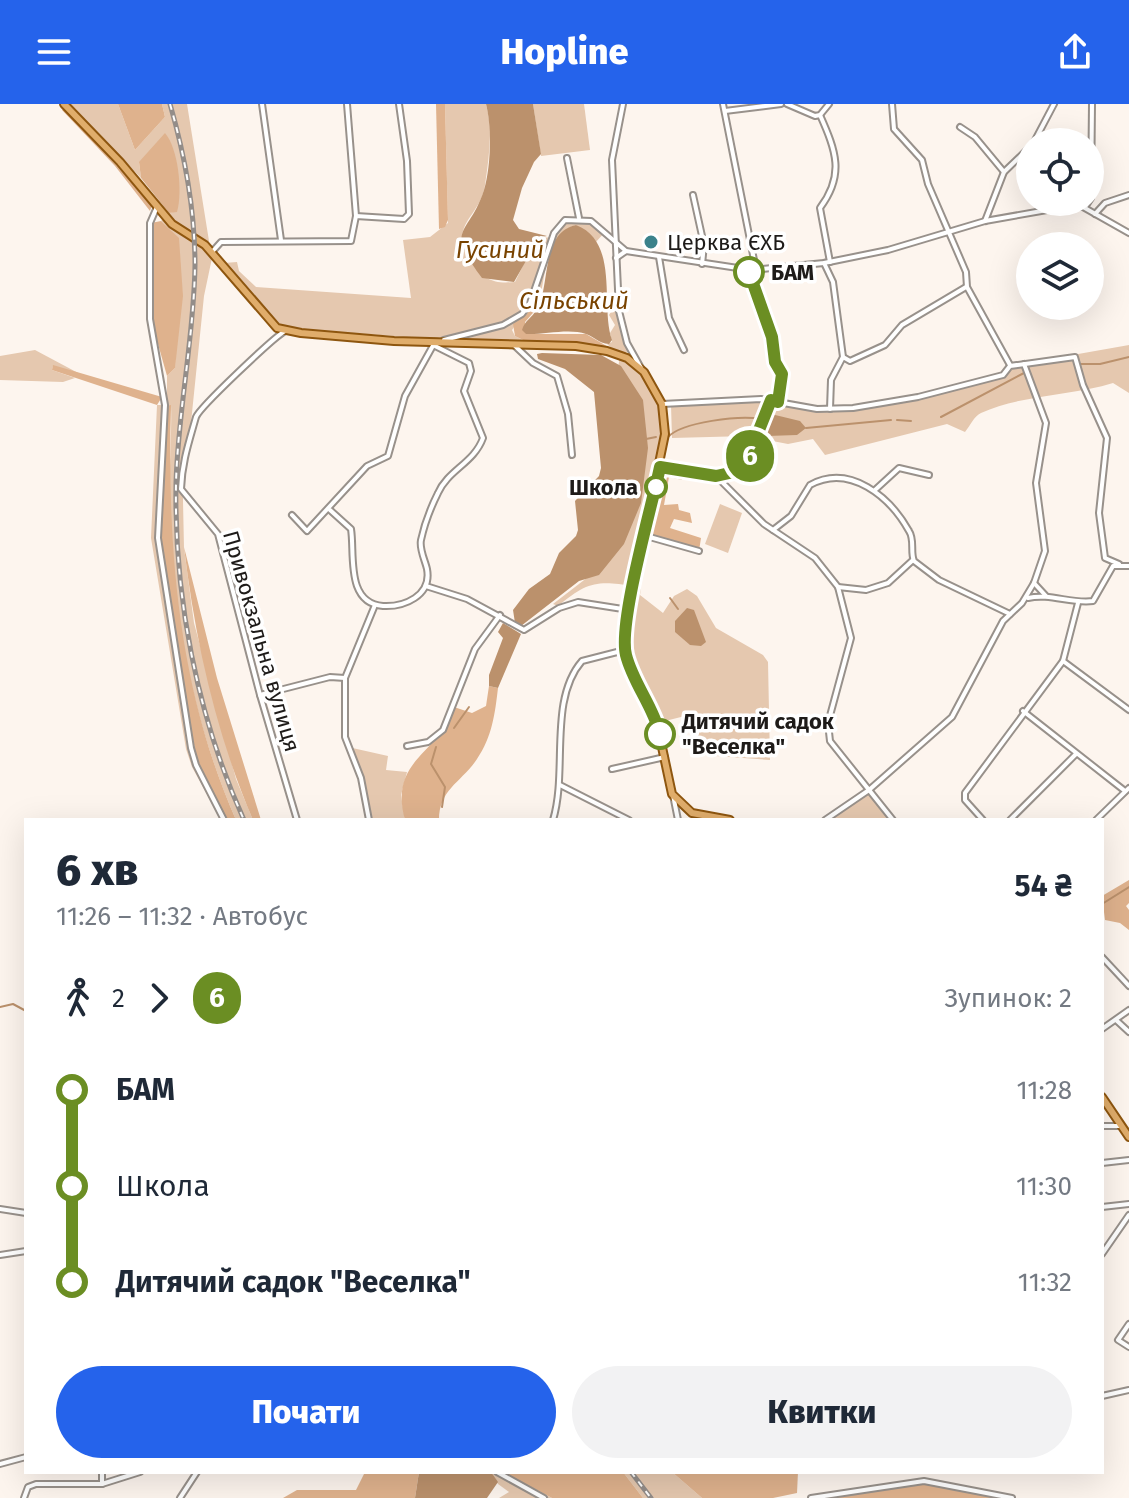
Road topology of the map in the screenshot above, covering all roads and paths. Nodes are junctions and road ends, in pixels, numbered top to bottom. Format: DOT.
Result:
graph roads {
  1 [pos="64,104"];
  2 [pos="262,104"];
  3 [pos="347,104"];
  4 [pos="399,104"];
  5 [pos="623,104"];
  6 [pos="723,104"];
  7 [pos="784,104"];
  8 [pos="829,104"];
  9 [pos="892,104"];
  10 [pos="1054,104"];
  11 [pos="1092,104"];
  12 [pos="725,111"];
  13 [pos="820,115"];
  14 [pos="960,127"];
  15 [pos="1041,128"];
  16 [pos="1092,128"];
  17 [pos="567,158"];
  18 [pos="1016,160"];
  19 [pos="1004,172"];
  20 [pos="693,195"];
  21 [pos="1129,195"];
  22 [pos="1104,204"];
  23 [pos="157,207"];
  24 [pos="356,216"];
  25 [pos="1016,216"];
  26 [pos="1099,216"];
  27 [pos="579,218"];
  28 [pos="985,221"];
  29 [pos="947,232"];
  30 [pos="1129,233"];
  31 [pos="281,240"];
  32 [pos="615,241"];
  33 [pos="626,251"];
  34 [pos="212,252"];
  35 [pos="659,257"];
  36 [pos="616,258"];
  37 [pos="827,262"];
  38 [pos="702,264"];
  39 [pos="748,270"];
  40 [pos="756,270"];
  41 [pos="967,287"];
  42 [pos="285,331"];
  43 [pos="435,344"];
  44 [pos="513,344"];
  45 [pos="630,350"];
  46 [pos="684,350"];
  47 [pos="621,355"];
  48 [pos="843,357"];
  49 [pos="1024,364"];
  50 [pos="1010,366"];
  51 [pos="644,372"];
  52 [pos="771,400"];
  53 [pos="778,402"];
  54 [pos="662,404"];
  55 [pos="830,409"];
  56 [pos="572,455"];
  57 [pos="660,467"];
  58 [pos="929,475"];
  59 [pos="716,476"];
  60 [pos="875,490"];
  61 [pos="330,510"];
  62 [pos="292,515"];
  63 [pos="773,530"];
  64 [pos="646,536"];
  65 [pos="699,551"];
  66 [pos="913,560"];
  67 [pos="1119,564"];
  68 [pos="1129,566"];
  69 [pos="1034,583"];
  70 [pos="426,585"];
  71 [pos="838,587"];
  72 [pos="1047,597"];
  73 [pos="1026,598"];
  74 [pos="1078,603"];
  75 [pos="375,605"];
  76 [pos="1019,606"];
  77 [pos="1001,607"];
  78 [pos="629,610"];
  79 [pos="1010,614"];
  80 [pos="500,615"];
  81 [pos="625,650"];
  82 [pos="1063,661"];
  83 [pos="345,678"];
  84 [pos="260,695"];
  85 [pos="1129,710"];
  86 [pos="1023,711"];
  87 [pos="407,746"];
  88 [pos="1076,753"];
  89 [pos="665,757"];
  90 [pos="612,769"];
  91 [pos="560,785"];
  92 [pos="869,790"];
  93 [pos="1127,790"];
  94 [pos="672,794"];
  95 [pos="977,815"];
  96 [pos="223,818"];
  97 [pos="296,818"];
  98 [pos="369,818"];
  99 [pos="553,818"];
  100 [pos="625,818"];
  101 [pos="678,818"];
  102 [pos="706,818"];
  103 [pos="828,818"];
  104 [pos="891,818"];
  105 [pos="973,818"];
  106 [pos="981,818"];
  107 [pos="1012,818"];
  108 [pos="1098,818"];
  109 [pos="1104,959"];
  110 [pos="1129,986"];
  111 [pos="1129,1010"];
  112 [pos="1116,1019"];
  113 [pos="1104,1028"];
  114 [pos="1129,1032"];
  115 [pos="1104,1100"];
  116 [pos="1104,1126"];
  117 [pos="1121,1126"];
  118 [pos="1129,1137"];
  119 [pos="1129,1160"];
  120 [pos="1104,1163"];
  121 [pos="1129,1204"];
  122 [pos="1104,1207"];
  123 [pos="0,1209"];
  124 [pos="24,1213"];
  125 [pos="1129,1215"];
  126 [pos="24,1251"];
  127 [pos="1104,1251"];
  128 [pos="0,1255"];
  129 [pos="1129,1324"];
  130 [pos="1129,1347"];
  131 [pos="1129,1390"];
  132 [pos="1104,1396"];
  133 [pos="24,1458"];
  134 [pos="0,1464"];
  135 [pos="102,1474"];
  136 [pos="134,1474"];
  137 [pos="196,1474"];
  138 [pos="501,1474"];
  139 [pos="102,1484"];
  140 [pos="24,1498"];
  141 [pos="180,1498"];
  142 [pos="544,1498"];
  143 [pos="811,1498"];
  144 [pos="1012,1498"];
  1 -- 23 [label="main road"];
  2 -- 31 [label="street"];
  3 -- 24 [label="street"];
  4 -- 24 [label="street"];
  5 -- 32 [label="street"];
  6 -- 12 [label="street"];
  7 -- 12 [label="street"];
  7 -- 13 [label="street"];
  8 -- 13 [label="street"];
  9 -- 29 [label="street"];
  10 -- 15 [label="street"];
  11 -- 16 [label="street"];
  12 -- 40 [label="street"];
  13 -- 37 [label="street"];
  14 -- 19 [label="street"];
  17 -- 27 [label="street"];
  18 -- 19 [label="street"];
  19 -- 28 [label="street"];
  20 -- 38 [label="street"];
  21 -- 22 [label="street"];
  23 -- 34 [label="main road"];
  23 -- 96 [label="street"];
  24 -- 31 [label="street"];
  25 -- 28 [label="street"];
  26 -- 30 [label="street"];
  27 -- 32 [label="street"];
  27 -- 43 [label="street"];
  28 -- 29 [label="street"];
  29 -- 37 [label="street"];
  29 -- 41 [label="street"];
  31 -- 34 [label="street"];
  32 -- 33 [label="street"];
  32 -- 36 [label="street"];
  33 -- 35 [label="street"];
  33 -- 36 [label="street"];
  34 -- 42 [label="main road"];
  35 -- 38 [label="street"];
  35 -- 46 [label="street"];
  36 -- 45 [label="street"];
  37 -- 40 [label="street"];
  37 -- 48 [label="street"];
  38 -- 39 [label="street"];
  39 -- 40 [label="street"];
  39 -- 53 [label="street"];
  41 -- 48 [label="street"];
  41 -- 50 [label="street"];
  42 -- 43 [label="main road"];
  42 -- 84 [label="street, Привокзальна вулиця"];
  43 -- 44 [label="main road"];
  43 -- 61 [label="street"];
  43 -- 70 [label="street"];
  44 -- 47 [label="main road"];
  44 -- 56 [label="street"];
  45 -- 47 [label="street"];
  45 -- 51 [label="street"];
  47 -- 51 [label="main road"];
  48 -- 55 [label="street"];
  49 -- 50 [label="street"];
  49 -- 67 [label="street"];
  49 -- 69 [label="street"];
  50 -- 55 [label="street"];
  51 -- 54 [label="main road"];
  52 -- 53 [label="street"];
  52 -- 54 [label="street"];
  52 -- 59 [label="street"];
  53 -- 55 [label="street"];
  54 -- 57 [label="main road"];
  57 -- 59 [label="street"];
  57 -- 64 [label="main road"];
  58 -- 60 [label="street"];
  59 -- 63 [label="street"];
  60 -- 63 [label="street"];
  60 -- 66 [label="street"];
  61 -- 62 [label="street"];
  61 -- 75 [label="street"];
  63 -- 71 [label="street"];
  64 -- 65 [label="street"];
  64 -- 78 [label="main road"];
  66 -- 71 [label="street"];
  66 -- 77 [label="street"];
  67 -- 68 [label="street"];
  67 -- 74 [label="street"];
  69 -- 72 [label="street"];
  69 -- 73 [label="street"];
  70 -- 75 [label="street"];
  70 -- 80 [label="street"];
  71 -- 92 [label="street"];
  72 -- 73 [label="street"];
  72 -- 74 [label="street"];
  73 -- 76 [label="street"];
  74 -- 82 [label="street"];
  75 -- 83 [label="street"];
  76 -- 77 [label="street"];
  76 -- 79 [label="street"];
  77 -- 79 [label="street"];
  78 -- 80 [label="street"];
  78 -- 81 [label="main road"];
  79 -- 92 [label="street"];
  80 -- 87 [label="street"];
  81 -- 89 [label="main road"];
  81 -- 91 [label="street"];
  82 -- 85 [label="street"];
  82 -- 86 [label="street"];
  83 -- 84 [label="street"];
  83 -- 98 [label="street"];
  84 -- 97 [label="street, Привокзальна вулиця"];
  86 -- 88 [label="street"];
  86 -- 95 [label="street"];
  88 -- 93 [label="street"];
  88 -- 107 [label="street"];
  89 -- 90 [label="street"];
  89 -- 94 [label="main road"];
  91 -- 99 [label="street"];
  91 -- 100 [label="street"];
  92 -- 103 [label="street"];
  92 -- 104 [label="street"];
  93 -- 108 [label="street"];
  94 -- 101 [label="street"];
  94 -- 102 [label="main road"];
  95 -- 105 [label="street"];
  95 -- 106 [label="street"];
  109 -- 110 [label="street"];
  111 -- 112 [label="street"];
  112 -- 113 [label="street"];
  112 -- 114 [label="street"];
  115 -- 117 [label="main road"];
  116 -- 117 [label="street"];
  117 -- 118 [label="main road"];
  119 -- 120 [label="street"];
  121 -- 122 [label="street"];
  123 -- 124 [label="street"];
  125 -- 127 [label="street"];
  126 -- 128 [label="street"];
  129 -- 130 [label="street"];
  131 -- 132 [label="street"];
  133 -- 134 [label="street"];
  135 -- 139 [label="street"];
  136 -- 139 [label="street"];
  137 -- 141 [label="street"];
  138 -- 142 [label="street"];
  139 -- 140 [label="street"];
  143 -- 144 [label="street"];
}
